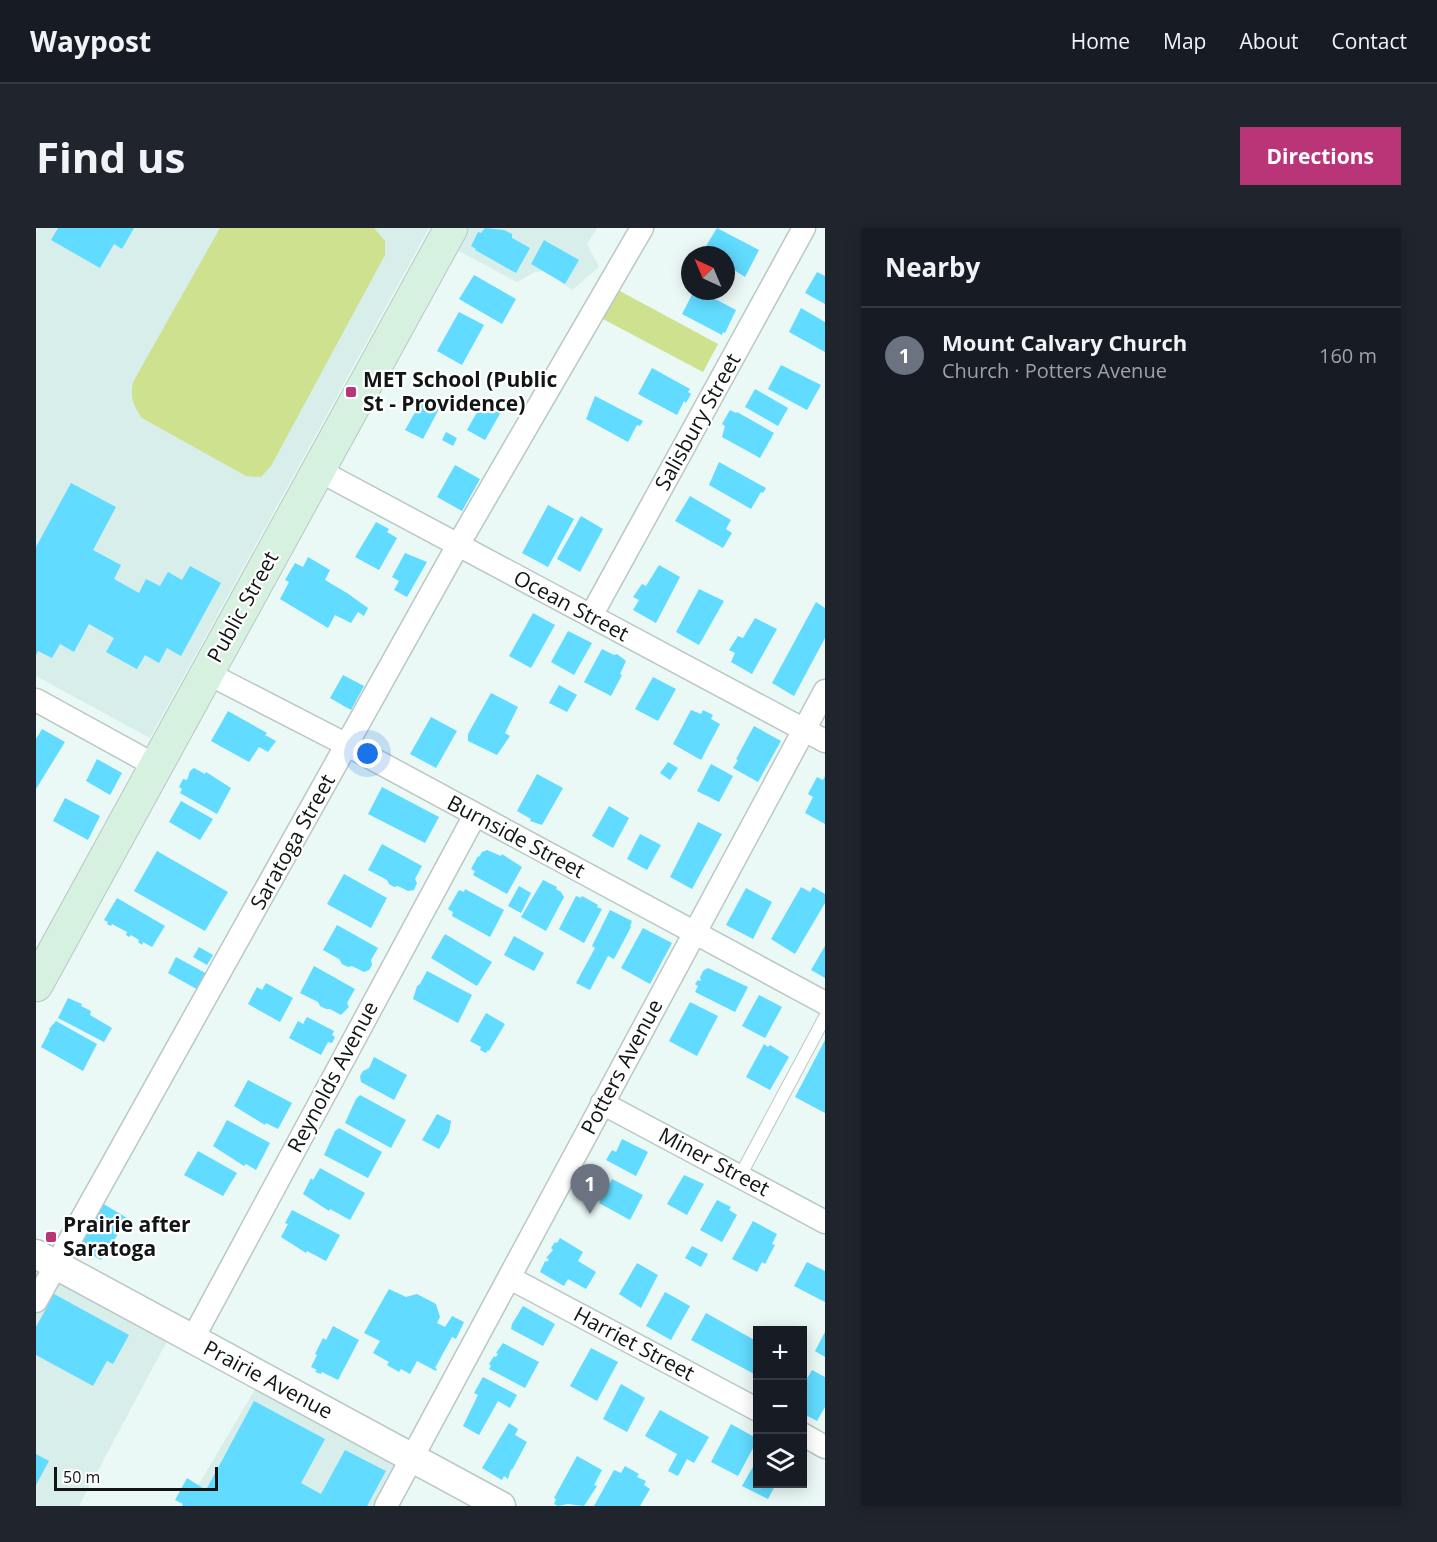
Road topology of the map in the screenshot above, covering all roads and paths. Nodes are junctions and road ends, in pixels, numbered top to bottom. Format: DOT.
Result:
graph roads {
  1 [pos="451,228"];
  2 [pos="642,228"];
  3 [pos="804,228"];
  4 [pos="318,470"];
  5 [pos="458,545"];
  6 [pos="591,616"];
  7 [pos="207,673"];
  8 [pos="825,691"];
  9 [pos="36,700"];
  10 [pos="804,730"];
  11 [pos="825,741"];
  12 [pos="347,745"];
  13 [pos="156,766"];
  14 [pos="475,815"];
  15 [pos="694,933"];
  16 [pos="38,979"];
  17 [pos="825,1003"];
  18 [pos="825,1017"];
  19 [pos="603,1103"];
  20 [pos="740,1176"];
  21 [pos="825,1222"];
  22 [pos="46,1259"];
  23 [pos="510,1278"];
  24 [pos="36,1301"];
  25 [pos="192,1340"];
  26 [pos="753,1407"];
  27 [pos="807,1437"];
  28 [pos="825,1447"];
  29 [pos="412,1456"];
  30 [pos="386,1506"];
  31 [pos="501,1506"];
  1 -- 4 [label="main road, Public Street"];
  2 -- 5 [label="street, Saratoga Street"];
  3 -- 6 [label="street, Salisbury Street"];
  4 -- 5 [label="street, Ocean Street"];
  4 -- 7 [label="main road, Public Street"];
  5 -- 6 [label="street, Ocean Street"];
  5 -- 12 [label="street, Saratoga Street"];
  6 -- 10 [label="street, Ocean Street"];
  7 -- 12 [label="street, Burnside Street"];
  7 -- 13 [label="main road, Public Street"];
  8 -- 10 [label="street, Potters Avenue"];
  9 -- 13 [label="street"];
  10 -- 11 [label="street, Ocean Street"];
  10 -- 15 [label="street, Potters Avenue"];
  12 -- 14 [label="street, Burnside Street"];
  12 -- 22 [label="street, Saratoga Street"];
  13 -- 16 [label="main road, Public Street"];
  14 -- 15 [label="street, Burnside Street"];
  14 -- 25 [label="street, Reynolds Avenue"];
  15 -- 17 [label="street, Burnside Street"];
  15 -- 19 [label="street, Potters Avenue"];
  18 -- 20 [label="lane"];
  19 -- 20 [label="street, Miner Street"];
  19 -- 23 [label="street, Potters Avenue"];
  20 -- 21 [label="street, Miner Street"];
  22 -- 24 [label="street, Saratoga Street"];
  22 -- 25 [label="street, Prairie Avenue"];
  23 -- 26 [label="street, Harriet Street"];
  23 -- 29 [label="street, Potters Avenue"];
  25 -- 29 [label="street, Prairie Avenue"];
  27 -- 28 [label="street"];
  29 -- 30 [label="street, Potters Avenue"];
  29 -- 31 [label="street, Prairie Avenue"];
}
